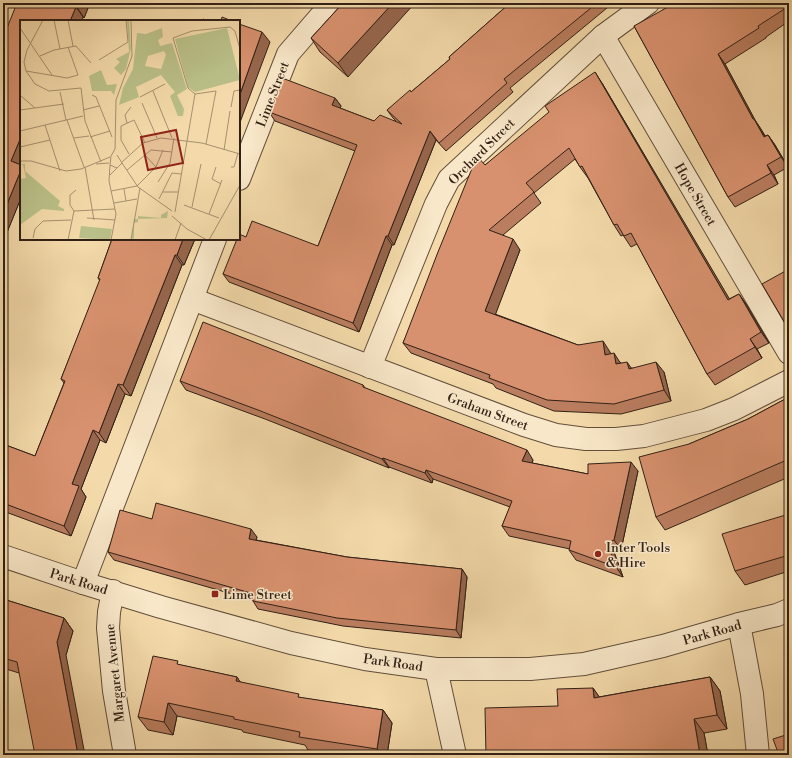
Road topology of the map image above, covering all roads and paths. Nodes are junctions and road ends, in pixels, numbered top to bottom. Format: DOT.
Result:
graph roads {
  1 [pos="332,3"];
  2 [pos="648,3"];
  3 [pos="603,36"];
  4 [pos="240,176"];
  5 [pos="216,240"];
  6 [pos="192,299"];
  7 [pos="789,353"];
  8 [pos="370,368"];
  9 [pos="789,381"];
  10 [pos="3,556"];
  11 [pos="83,583"];
  12 [pos="112,591"];
  13 [pos="789,610"];
  14 [pos="740,624"];
  15 [pos="436,669"];
  16 [pos="125,755"];
  17 [pos="455,755"];
  18 [pos="758,755"];
  1 -- 4 [label="street, Lime Street"];
  2 -- 3 [label="street, Orchard Street"];
  3 -- 7 [label="street, Hope Street"];
  3 -- 8 [label="street, Orchard Street"];
  5 -- 6 [label="street"];
  6 -- 8 [label="street, Graham Street"];
  6 -- 11 [label="street"];
  8 -- 9 [label="street, Graham Street"];
  10 -- 11 [label="street, Park Road"];
  11 -- 12 [label="street, Park Road"];
  12 -- 15 [label="street, Park Road"];
  12 -- 16 [label="street, Margaret Avenue"];
  13 -- 14 [label="street, Park Road"];
  14 -- 15 [label="street, Park Road"];
  14 -- 18 [label="street"];
  15 -- 17 [label="street"];
}
